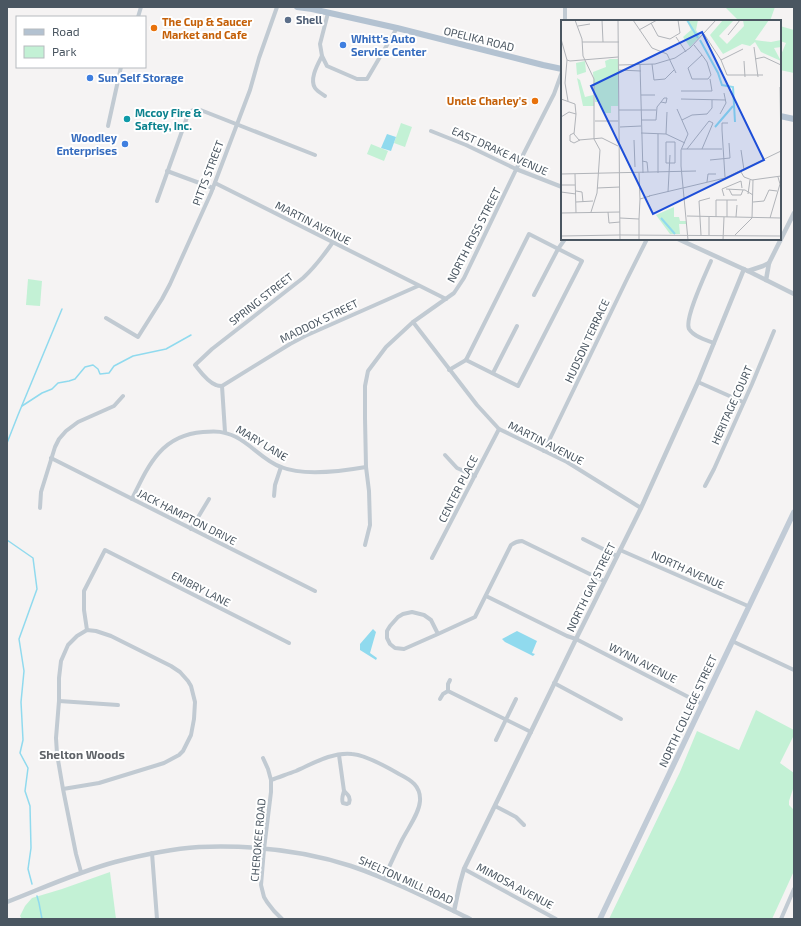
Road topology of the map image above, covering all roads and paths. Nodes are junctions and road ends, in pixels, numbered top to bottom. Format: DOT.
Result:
graph roads {
  1 [pos="276,7"];
  2 [pos="297,7"];
  3 [pos="565,7"];
  4 [pos="328,13"];
  5 [pos="565,20"];
  6 [pos="398,28"];
  7 [pos="322,56"];
  8 [pos="121,68"];
  9 [pos="561,69"];
  10 [pos="561,75"];
  11 [pos="325,96"];
  12 [pos="781,116"];
  13 [pos="794,119"];
  14 [pos="237,124"];
  15 [pos="108,126"];
  16 [pos="431,130"];
  17 [pos="315,155"];
  18 [pos="516,169"];
  19 [pos="168,171"];
  20 [pos="215,183"];
  21 [pos="561,187"];
  22 [pos="213,188"];
  23 [pos="157,201"];
  24 [pos="794,213"];
  25 [pos="781,239"];
  26 [pos="564,240"];
  27 [pos="646,240"];
  28 [pos="680,240"];
  29 [pos="780,240"];
  30 [pos="333,242"];
  31 [pos="558,249"];
  32 [pos="711,261"];
  33 [pos="769,263"];
  34 [pos="746,270"];
  35 [pos="766,280"];
  36 [pos="418,286"];
  37 [pos="794,294"];
  38 [pos="534,295"];
  39 [pos="446,299"];
  40 [pos="106,318"];
  41 [pos="413,322"];
  42 [pos="517,326"];
  43 [pos="774,331"];
  44 [pos="714,343"];
  45 [pos="466,360"];
  46 [pos="449,370"];
  47 [pos="493,374"];
  48 [pos="698,382"];
  49 [pos="222,386"];
  50 [pos="123,396"];
  51 [pos="743,402"];
  52 [pos="500,429"];
  53 [pos="225,432"];
  54 [pos="544,451"];
  55 [pos="445,455"];
  56 [pos="51,458"];
  57 [pos="281,467"];
  58 [pos="366,467"];
  59 [pos="475,476"];
  60 [pos="705,486"];
  61 [pos="274,496"];
  62 [pos="132,499"];
  63 [pos="209,499"];
  64 [pos="40,508"];
  65 [pos="641,508"];
  66 [pos="794,512"];
  67 [pos="191,529"];
  68 [pos="583,539"];
  69 [pos="366,545"];
  70 [pos="620,550"];
  71 [pos="617,556"];
  72 [pos="432,558"];
  73 [pos="604,581"];
  74 [pos="315,591"];
  75 [pos="486,596"];
  76 [pos="748,606"];
  77 [pos="87,630"];
  78 [pos="438,634"];
  79 [pos="576,639"];
  80 [pos="732,641"];
  81 [pos="289,643"];
  82 [pos="794,670"];
  83 [pos="450,680"];
  84 [pos="554,683"];
  85 [pos="448,691"];
  86 [pos="440,699"];
  87 [pos="516,699"];
  88 [pos="59,701"];
  89 [pos="702,704"];
  90 [pos="118,705"];
  91 [pos="506,719"];
  92 [pos="621,720"];
  93 [pos="531,732"];
  94 [pos="496,740"];
  95 [pos="339,755"];
  96 [pos="263,758"];
  97 [pos="271,780"];
  98 [pos="63,789"];
  99 [pos="344,791"];
  100 [pos="495,806"];
  101 [pos="524,825"];
  102 [pos="264,849"];
  103 [pos="152,853"];
  104 [pos="464,869"];
  105 [pos="81,872"];
  106 [pos="384,878"];
  107 [pos="794,889"];
  108 [pos="7,902"];
  109 [pos="454,911"];
  110 [pos="157,919"];
  111 [pos="282,919"];
  112 [pos="470,919"];
  113 [pos="556,919"];
  114 [pos="600,919"];
  115 [pos="781,919"];
  1 -- 14 [label="street, PITTS STREET"];
  2 -- 4 [label="main road, OPELIKA ROAD"];
  3 -- 5 [label="street"];
  4 -- 6 [label="main road, OPELIKA ROAD"];
  4 -- 7 [label="street"];
  6 -- 7 [label="street"];
  6 -- 9 [label="main road, OPELIKA ROAD"];
  7 -- 11 [label="street"];
  8 -- 15 [label="street"];
  10 -- 18 [label="street, NORTH ROSS STREET"];
  12 -- 13 [label="main road"];
  14 -- 17 [label="street"];
  14 -- 19 [label="street"];
  14 -- 20 [label="street, PITTS STREET"];
  16 -- 18 [label="street, EAST DRAKE AVENUE"];
  18 -- 21 [label="street, EAST DRAKE AVENUE"];
  18 -- 39 [label="street, NORTH ROSS STREET"];
  19 -- 22 [label="street"];
  19 -- 23 [label="street"];
  20 -- 22 [label="street, PITTS STREET"];
  20 -- 30 [label="street, MARTIN AVENUE"];
  22 -- 40 [label="street, PITTS STREET"];
  24 -- 25 [label="street"];
  26 -- 31 [label="street"];
  27 -- 54 [label="street, HUDSON TERRACE"];
  28 -- 34 [label="street"];
  29 -- 33 [label="street"];
  30 -- 36 [label="street, MARTIN AVENUE"];
  30 -- 49 [label="street, SPRING STREET"];
  31 -- 38 [label="street"];
  31 -- 45 [label="street"];
  31 -- 47 [label="street"];
  32 -- 44 [label="street"];
  33 -- 34 [label="street"];
  33 -- 35 [label="street"];
  34 -- 35 [label="street"];
  34 -- 44 [label="street, NORTH GAY STREET"];
  35 -- 37 [label="street"];
  36 -- 39 [label="street, MARTIN AVENUE"];
  36 -- 49 [label="street, MADDOX STREET"];
  39 -- 41 [label="street, NORTH ROSS STREET"];
  41 -- 46 [label="street, MARTIN AVENUE"];
  41 -- 58 [label="street, NORTH ROSS STREET"];
  42 -- 47 [label="street"];
  43 -- 51 [label="street, HERITAGE COURT"];
  44 -- 48 [label="street, NORTH GAY STREET"];
  45 -- 46 [label="street"];
  45 -- 47 [label="street"];
  46 -- 52 [label="street, MARTIN AVENUE"];
  48 -- 51 [label="street"];
  48 -- 65 [label="street, NORTH GAY STREET"];
  49 -- 53 [label="street"];
  50 -- 56 [label="street"];
  51 -- 60 [label="street, HERITAGE COURT"];
  52 -- 54 [label="street, MARTIN AVENUE"];
  52 -- 59 [label="street, CENTER PLACE"];
  53 -- 57 [label="street, MARY LANE"];
  53 -- 62 [label="street, MARY LANE"];
  54 -- 65 [label="street, MARTIN AVENUE"];
  55 -- 59 [label="street"];
  56 -- 62 [label="street, JACK HAMPTON DRIVE"];
  56 -- 64 [label="street"];
  57 -- 58 [label="street, MARY LANE"];
  57 -- 61 [label="street"];
  58 -- 69 [label="street, NORTH ROSS STREET"];
  59 -- 72 [label="street, CENTER PLACE"];
  62 -- 67 [label="street, JACK HAMPTON DRIVE"];
  63 -- 67 [label="street"];
  65 -- 70 [label="street, NORTH GAY STREET"];
  66 -- 76 [label="main road, NORTH COLLEGE STREET"];
  67 -- 74 [label="street, JACK HAMPTON DRIVE"];
  68 -- 71 [label="street"];
  70 -- 71 [label="street, NORTH GAY STREET"];
  70 -- 76 [label="street, NORTH AVENUE"];
  71 -- 73 [label="street, NORTH GAY STREET"];
  73 -- 75 [label="street"];
  73 -- 79 [label="street, NORTH GAY STREET"];
  75 -- 78 [label="street"];
  75 -- 79 [label="street, WYNN AVENUE"];
  76 -- 80 [label="main road, NORTH COLLEGE STREET"];
  77 -- 81 [label="street, EMBRY LANE"];
  77 -- 88 [label="street"];
  77 -- 98 [label="street"];
  78 -- 78 [label="street"];
  79 -- 84 [label="street, NORTH GAY STREET"];
  79 -- 89 [label="street, WYNN AVENUE"];
  80 -- 82 [label="street"];
  80 -- 89 [label="main road, NORTH COLLEGE STREET"];
  83 -- 85 [label="street"];
  84 -- 92 [label="street"];
  84 -- 93 [label="street, NORTH GAY STREET"];
  85 -- 86 [label="street"];
  85 -- 91 [label="street"];
  87 -- 91 [label="street"];
  88 -- 90 [label="street"];
  88 -- 98 [label="street"];
  89 -- 114 [label="main road, NORTH COLLEGE STREET"];
  91 -- 93 [label="street"];
  91 -- 94 [label="street"];
  93 -- 100 [label="street, NORTH GAY STREET"];
  95 -- 97 [label="street"];
  95 -- 99 [label="street"];
  95 -- 106 [label="street"];
  96 -- 97 [label="street, CHEROKEE ROAD"];
  97 -- 102 [label="street, CHEROKEE ROAD"];
  98 -- 105 [label="street"];
  100 -- 101 [label="street"];
  100 -- 104 [label="street, NORTH GAY STREET"];
  102 -- 103 [label="street, SHELTON MILL ROAD"];
  102 -- 106 [label="street, SHELTON MILL ROAD"];
  102 -- 111 [label="street, CHEROKEE ROAD"];
  103 -- 105 [label="street, SHELTON MILL ROAD"];
  103 -- 110 [label="street"];
  104 -- 109 [label="street, NORTH GAY STREET"];
  104 -- 113 [label="street, MIMOSA AVENUE"];
  105 -- 108 [label="street, SHELTON MILL ROAD"];
  106 -- 109 [label="street, SHELTON MILL ROAD"];
  107 -- 115 [label="street"];
  109 -- 112 [label="street, SHELTON MILL ROAD"];
}
